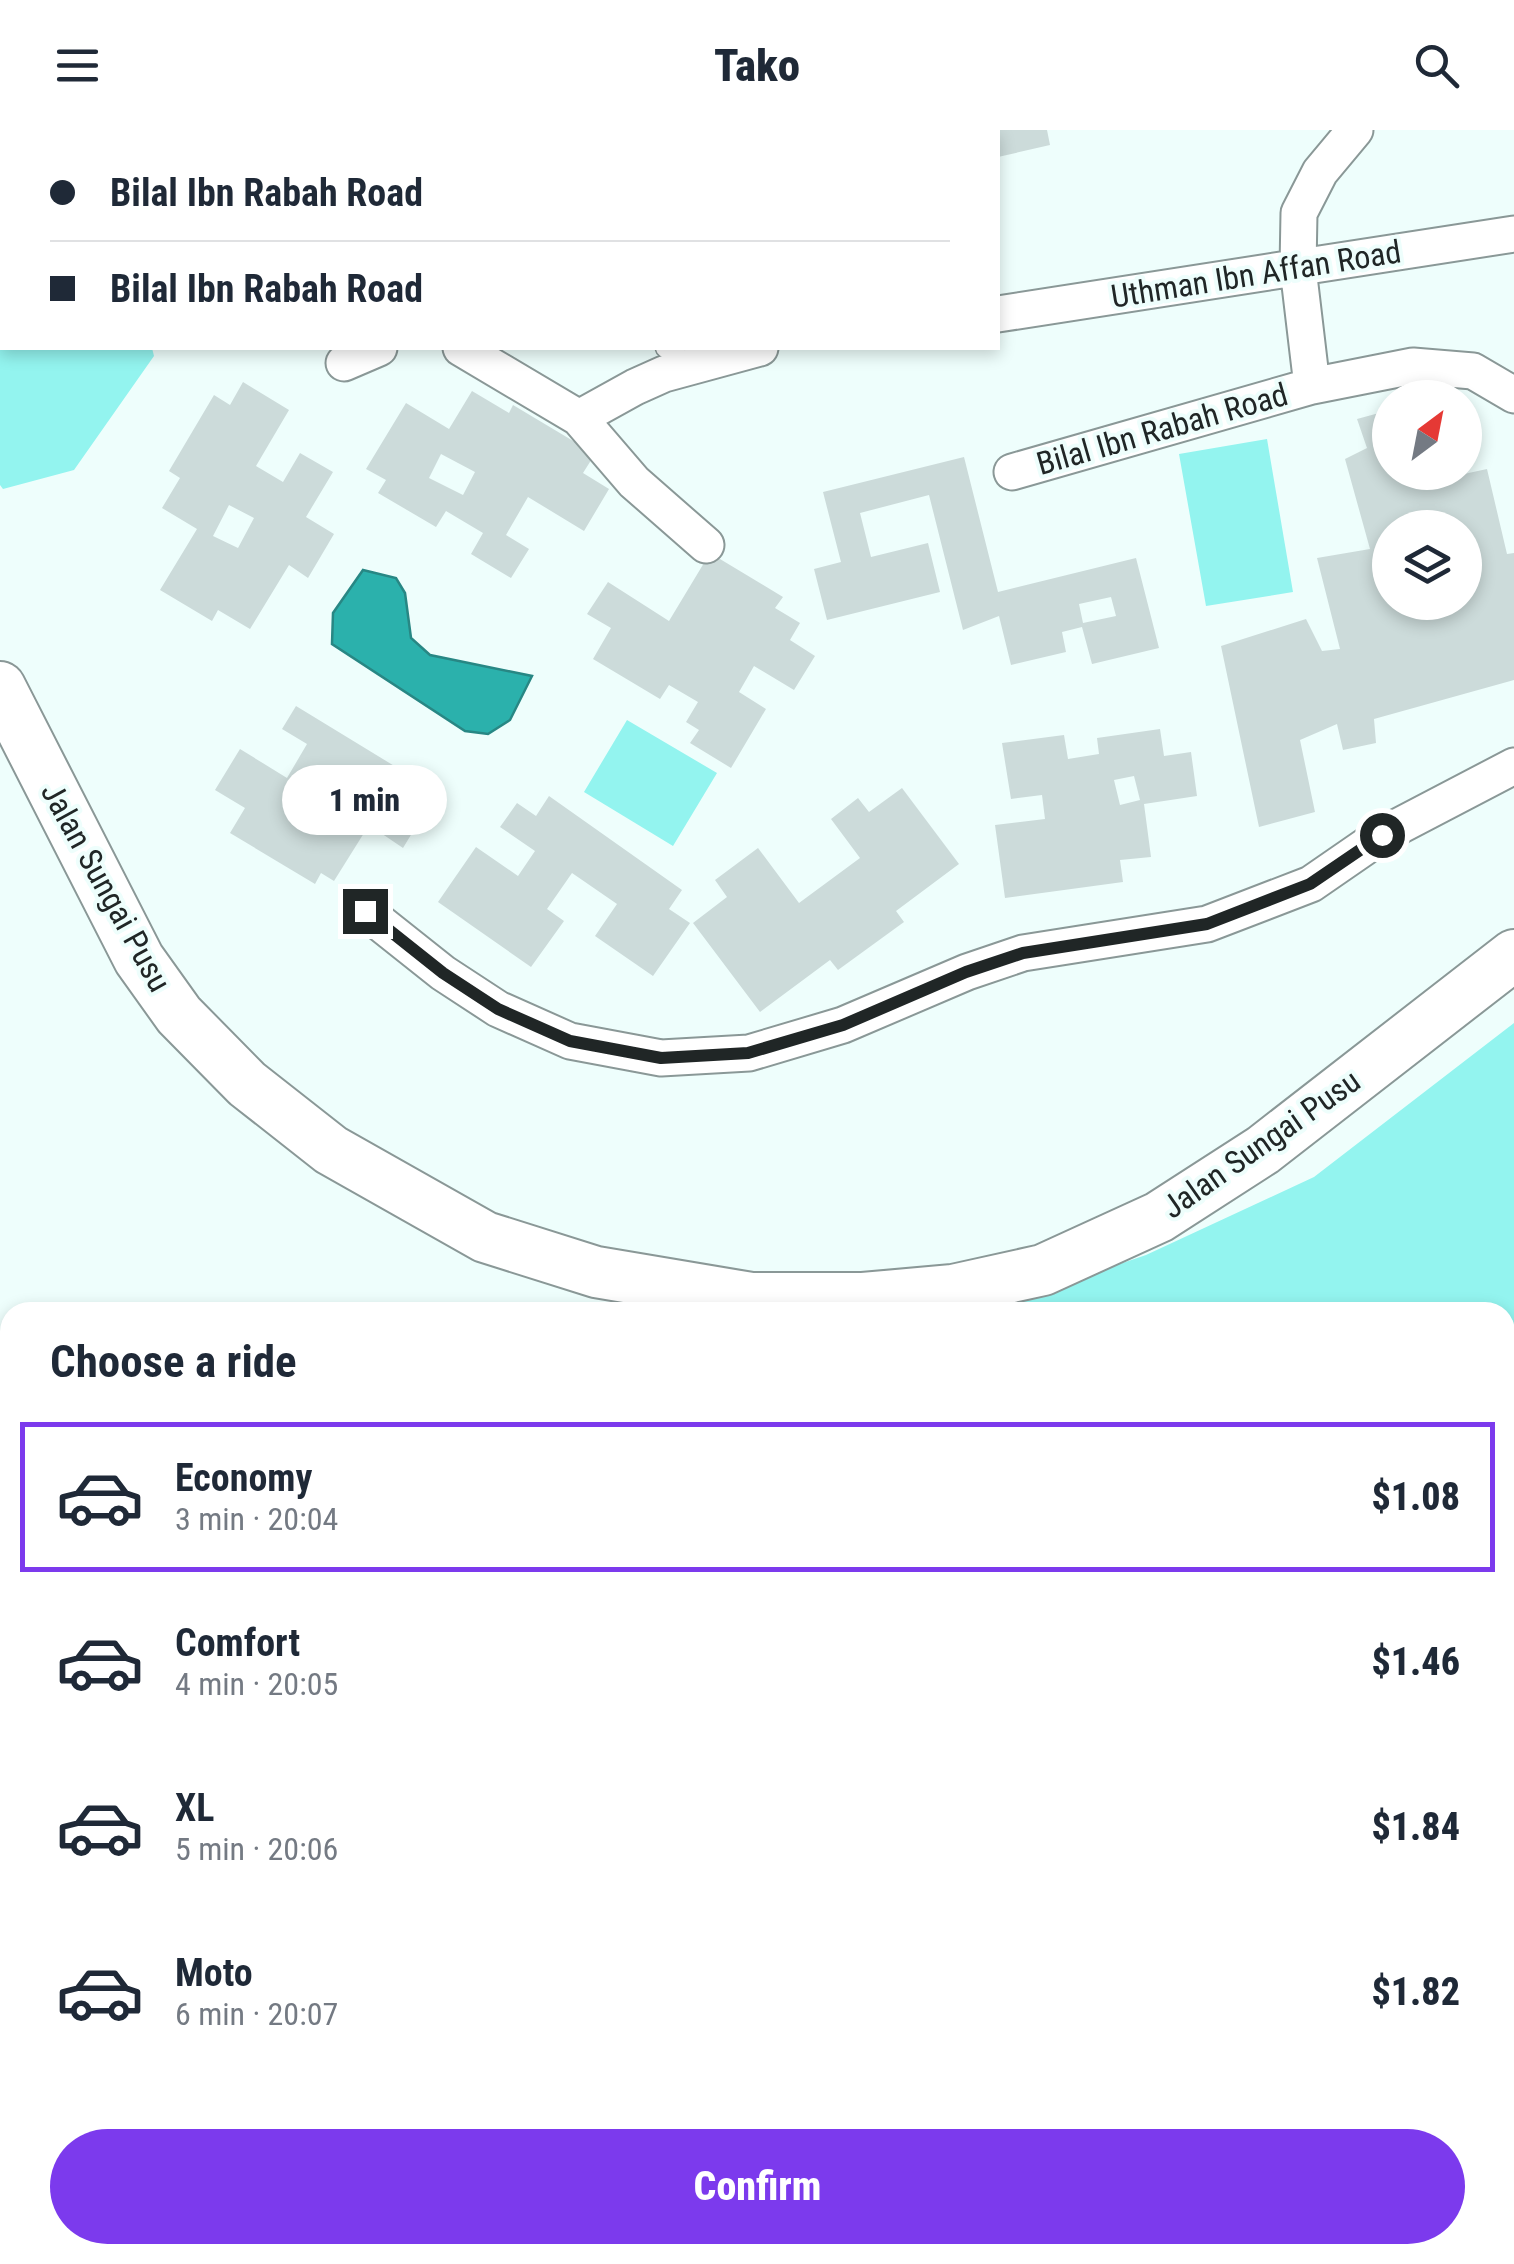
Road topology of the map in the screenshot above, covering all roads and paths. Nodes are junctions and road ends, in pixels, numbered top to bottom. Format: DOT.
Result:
graph roads {
  1 [pos="1355,130"];
  2 [pos="1514,234"];
  3 [pos="1298,268"];
  4 [pos="1000,314"];
  5 [pos="373,350"];
  6 [pos="464,350"];
  7 [pos="740,350"];
  8 [pos="678,356"];
  9 [pos="344,363"];
  10 [pos="1312,386"];
  11 [pos="1514,395"];
  12 [pos="579,418"];
  13 [pos="1012,472"];
  14 [pos="706,545"];
  15 [pos="0,687"];
  16 [pos="1514,766"];
  17 [pos="365,911"];
  18 [pos="1514,954"];
  19 [pos="806,1302"];
  20 [pos="868,1302"];
  1 -- 3 [label="street, Bilal Ibn Rabah Road"];
  2 -- 3 [label="street, Uthman Ibn Affan Road"];
  3 -- 4 [label="street, Uthman Ibn Affan Road"];
  3 -- 10 [label="street, Bilal Ibn Rabah Road"];
  5 -- 9 [label="street"];
  6 -- 12 [label="street"];
  7 -- 8 [label="street"];
  8 -- 12 [label="street"];
  10 -- 11 [label="street, Bilal Ibn Rabah Road"];
  10 -- 13 [label="street, Bilal Ibn Rabah Road"];
  12 -- 14 [label="street"];
  15 -- 19 [label="main road, Jalan Sungai Pusu"];
  16 -- 17 [label="street"];
  18 -- 20 [label="main road, Jalan Sungai Pusu"];
}
